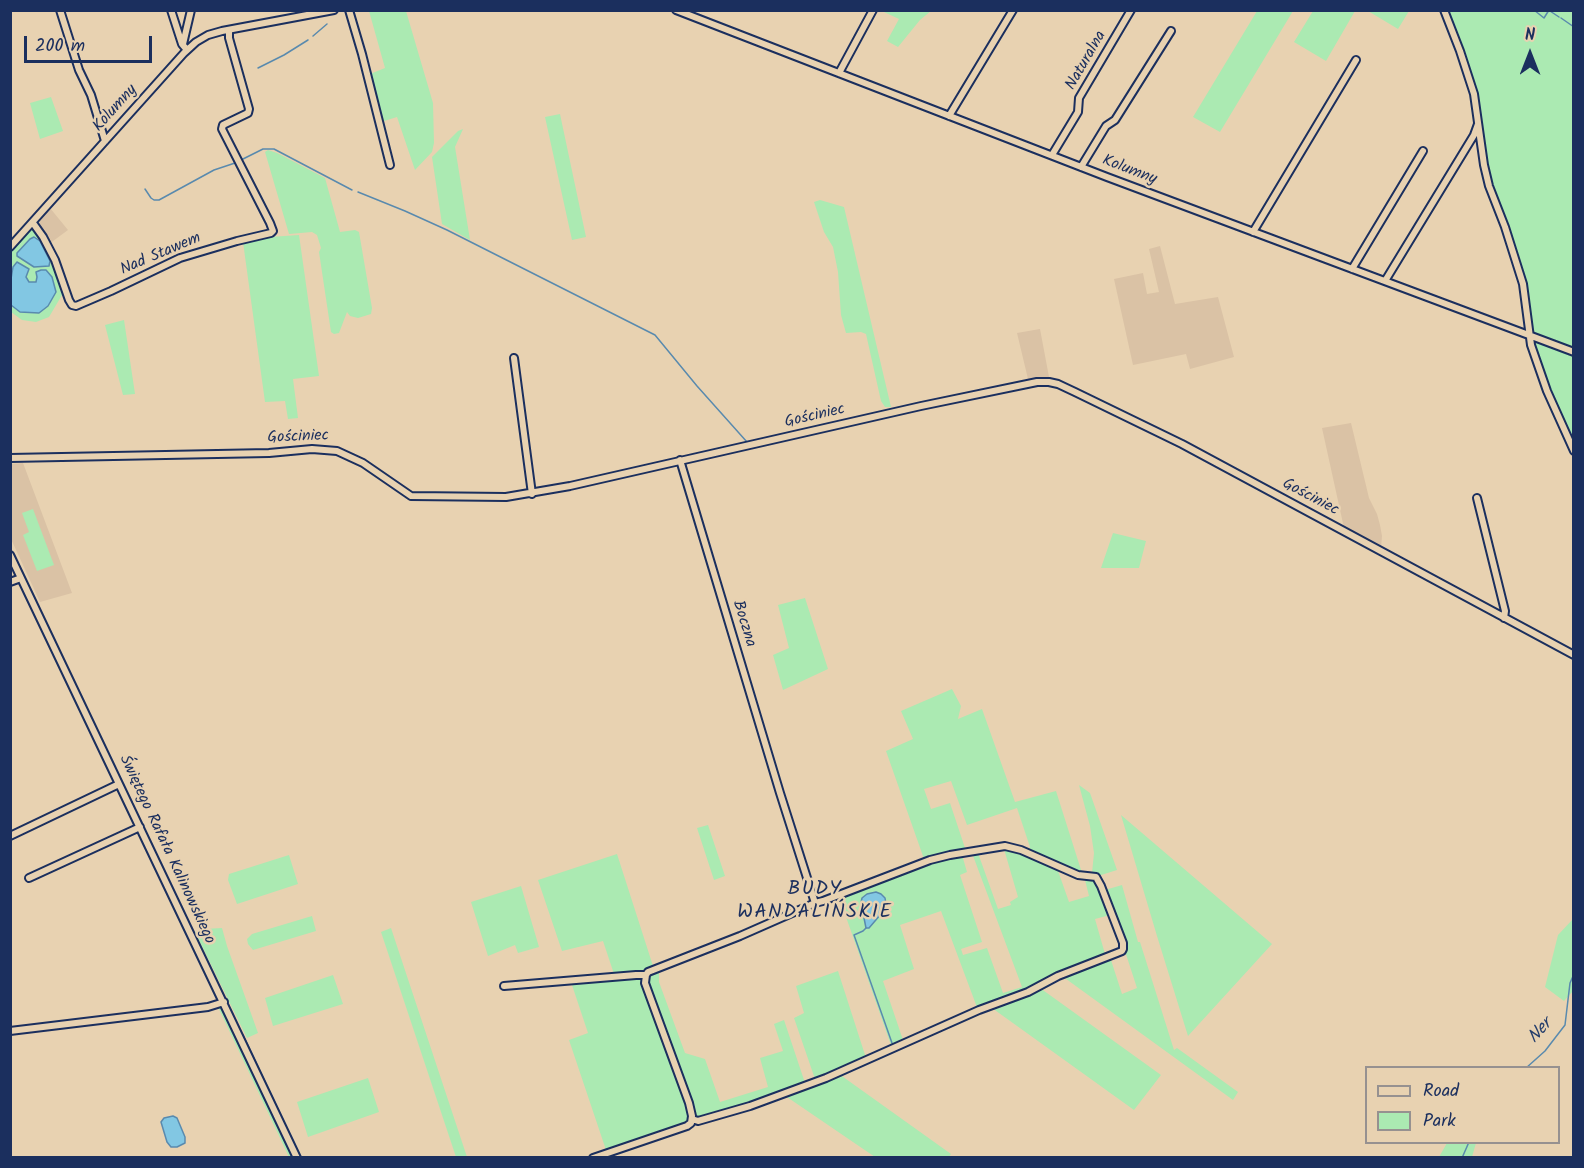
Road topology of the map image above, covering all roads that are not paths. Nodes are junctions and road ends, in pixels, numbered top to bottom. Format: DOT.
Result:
graph roads {
  1 [pos="60,10"];
  2 [pos="171,10"];
  3 [pos="191,10"];
  4 [pos="334,10"];
  5 [pos="349,10"];
  6 [pos="676,10"];
  7 [pos="873,10"];
  8 [pos="1013,10"];
  9 [pos="1131,10"];
  10 [pos="1444,10"];
  11 [pos="229,30"];
  12 [pos="1171,31"];
  13 [pos="185,47"];
  14 [pos="1356,60"];
  15 [pos="839,73"];
  16 [pos="949,116"];
  17 [pos="1478,123"];
  18 [pos="105,141"];
  19 [pos="1423,151"];
  20 [pos="1052,155"];
  21 [pos="390,165"];
  22 [pos="1081,167"];
  23 [pos="33,223"];
  24 [pos="1253,232"];
  25 [pos="10,247"];
  26 [pos="1352,269"];
  27 [pos="1385,281"];
  28 [pos="1530,335"];
  29 [pos="1574,352"];
  30 [pos="514,358"];
  31 [pos="1574,451"];
  32 [pos="10,458"];
  33 [pos="680,460"];
  34 [pos="532,494"];
  35 [pos="1477,498"];
  36 [pos="10,555"];
  37 [pos="21,578"];
  38 [pos="10,582"];
  39 [pos="1504,618"];
  40 [pos="1574,655"];
  41 [pos="119,784"];
  42 [pos="140,826"];
  43 [pos="10,836"];
  44 [pos="28,878"];
  45 [pos="815,903"];
  46 [pos="646,975"];
  47 [pos="504,986"];
  48 [pos="224,1002"];
  49 [pos="10,1031"];
  50 [pos="692,1119"];
  51 [pos="297,1158"];
  52 [pos="593,1158"];
  1 -- 18 [label="street"];
  2 -- 13 [label="street"];
  3 -- 13 [label="street"];
  4 -- 11 [label="street, Kolumny"];
  5 -- 21 [label="street"];
  6 -- 15 [label="street, Kolumny"];
  7 -- 15 [label="street"];
  8 -- 16 [label="street"];
  9 -- 20 [label="street, Naturalna"];
  10 -- 17 [label="street"];
  11 -- 13 [label="street, Kolumny"];
  11 -- 23 [label="street, Nad Stawem"];
  12 -- 22 [label="street"];
  13 -- 18 [label="street, Kolumny"];
  14 -- 24 [label="street"];
  15 -- 16 [label="street, Kolumny"];
  16 -- 20 [label="street, Kolumny"];
  17 -- 27 [label="street"];
  17 -- 28 [label="street"];
  18 -- 23 [label="street, Kolumny"];
  19 -- 26 [label="street"];
  20 -- 22 [label="street, Kolumny"];
  22 -- 24 [label="street, Kolumny"];
  23 -- 25 [label="street, Kolumny"];
  24 -- 26 [label="street, Kolumny"];
  26 -- 27 [label="street, Kolumny"];
  27 -- 28 [label="street, Kolumny"];
  28 -- 29 [label="street, Kolumny"];
  28 -- 31 [label="street"];
  30 -- 34 [label="street"];
  32 -- 34 [label="street, Gościniec"];
  33 -- 34 [label="street, Gościniec"];
  33 -- 39 [label="street, Gościniec"];
  33 -- 45 [label="street, Boczna"];
  35 -- 39 [label="street"];
  36 -- 37 [label="street, Świętego Rafała Kalinowskiego"];
  37 -- 38 [label="street"];
  37 -- 41 [label="street, Świętego Rafała Kalinowskiego"];
  39 -- 40 [label="street, Gościniec"];
  41 -- 42 [label="street, Świętego Rafała Kalinowskiego"];
  41 -- 43 [label="street"];
  42 -- 44 [label="street"];
  42 -- 48 [label="street, Świętego Rafała Kalinowskiego"];
  45 -- 46 [label="street"];
  45 -- 50 [label="street"];
  46 -- 47 [label="street"];
  46 -- 50 [label="street"];
  48 -- 49 [label="street"];
  48 -- 51 [label="street, Świętego Rafała Kalinowskiego"];
  50 -- 52 [label="street"];
}
